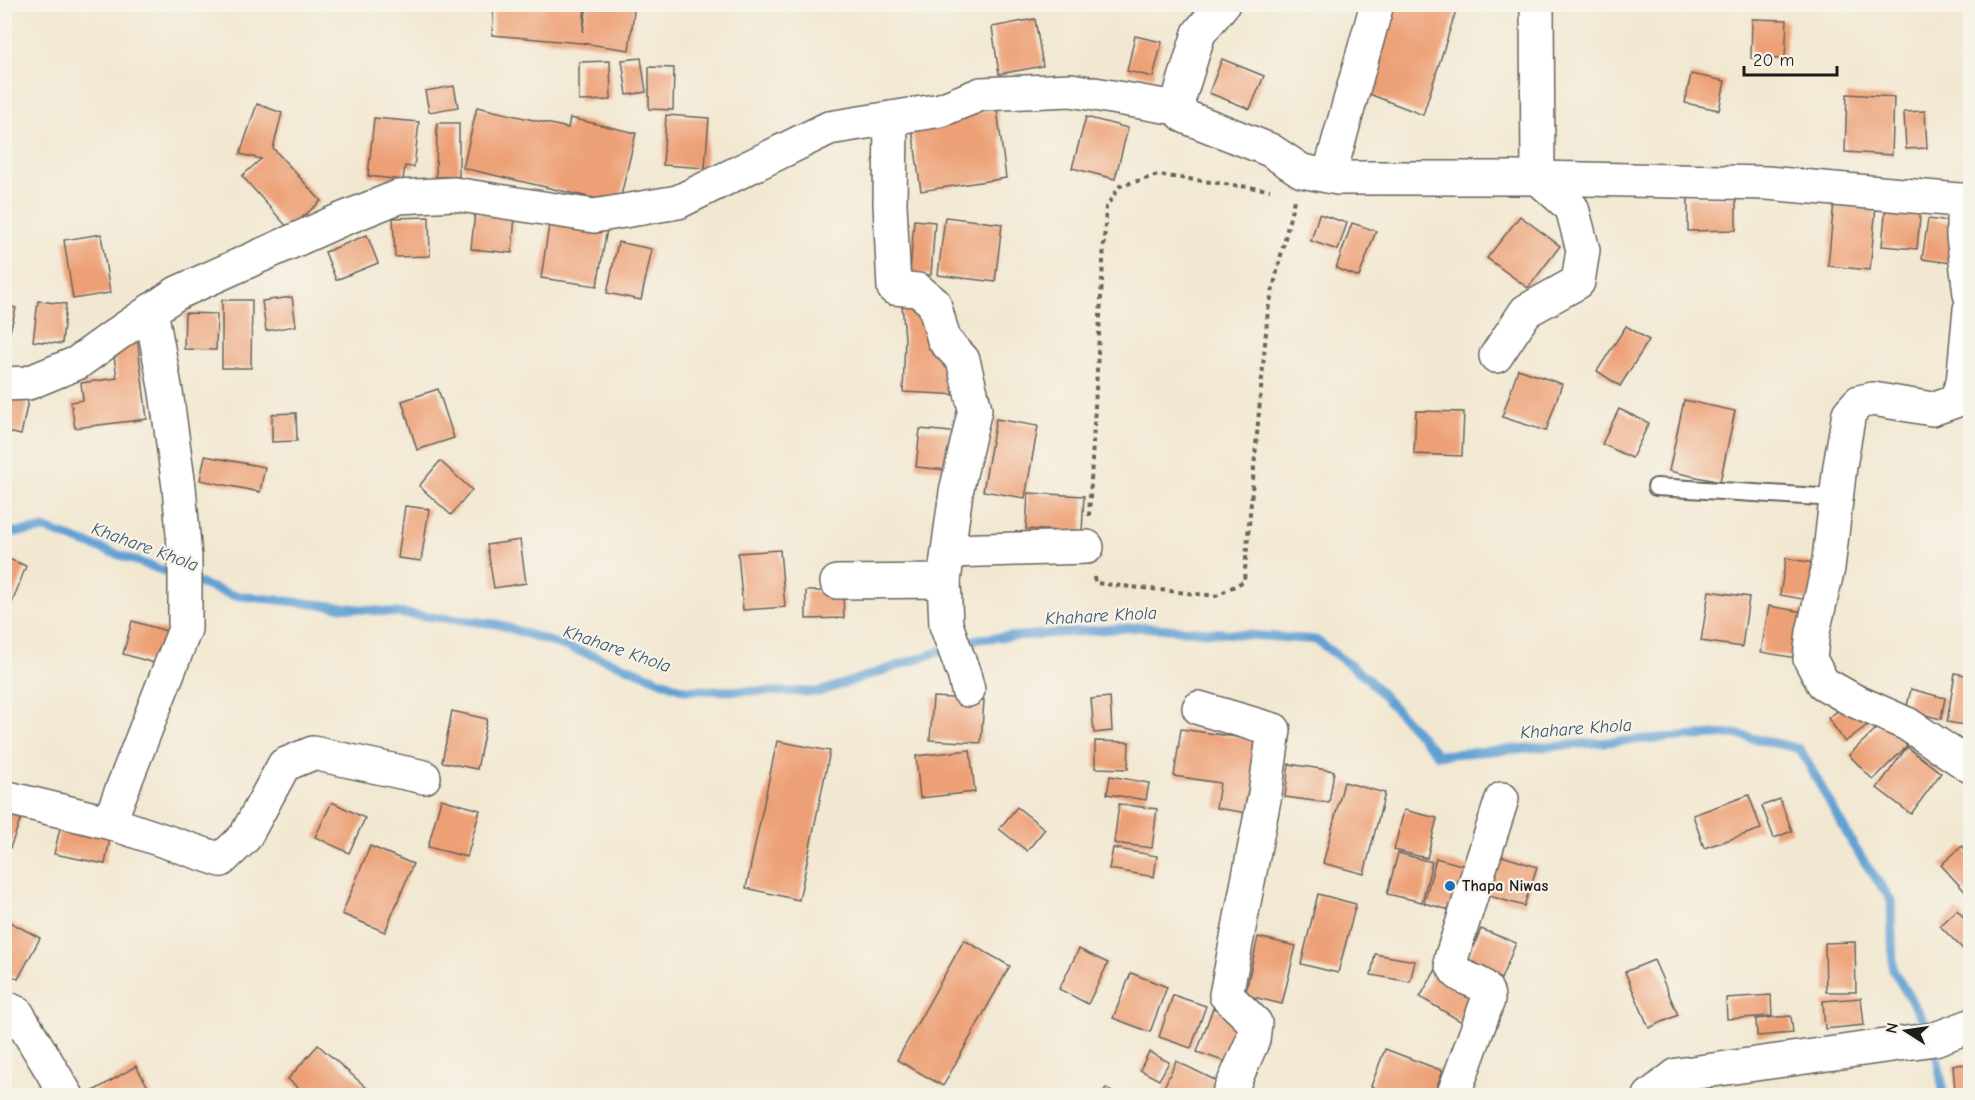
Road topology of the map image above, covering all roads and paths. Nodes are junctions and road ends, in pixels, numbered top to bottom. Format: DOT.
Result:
graph roads {
  1 [pos="1223,4"];
  2 [pos="1377,4"];
  3 [pos="1537,4"];
  4 [pos="1176,108"];
  5 [pos="891,118"];
  6 [pos="1538,178"];
  7 [pos="1309,180"];
  8 [pos="1967,200"];
  9 [pos="1971,294"];
  10 [pos="1971,309"];
  11 [pos="151,310"];
  12 [pos="1496,356"];
  13 [pos="4,384"];
  14 [pos="1656,487"];
  15 [pos="1836,498"];
  16 [pos="1087,547"];
  17 [pos="946,566"];
  18 [pos="837,582"];
  19 [pos="966,682"];
  20 [pos="1199,708"];
  21 [pos="1971,766"];
  22 [pos="424,777"];
  23 [pos="4,796"];
  24 [pos="1502,799"];
  25 [pos="111,823"];
  26 [pos="4,1007"];
  27 [pos="1971,1026"];
  28 [pos="67,1095"];
  29 [pos="1228,1095"];
  30 [pos="1453,1095"];
  31 [pos="1650,1095"];
  1 -- 4 [label="street"];
  2 -- 7 [label="street"];
  3 -- 6 [label="street"];
  4 -- 5 [label="street"];
  4 -- 7 [label="street"];
  5 -- 11 [label="street"];
  5 -- 17 [label="street"];
  6 -- 7 [label="street"];
  6 -- 8 [label="street"];
  6 -- 12 [label="street"];
  7 -- 16 [label="path"];
  7 -- 16 [label="path"];
  8 -- 9 [label="street"];
  10 -- 15 [label="street"];
  11 -- 13 [label="street"];
  11 -- 25 [label="street"];
  14 -- 15 [label="lane"];
  15 -- 21 [label="street"];
  16 -- 17 [label="street"];
  17 -- 18 [label="street"];
  17 -- 19 [label="street"];
  20 -- 29 [label="street"];
  22 -- 25 [label="street"];
  23 -- 25 [label="street"];
  24 -- 30 [label="street"];
  26 -- 28 [label="street"];
  27 -- 31 [label="street"];
}
